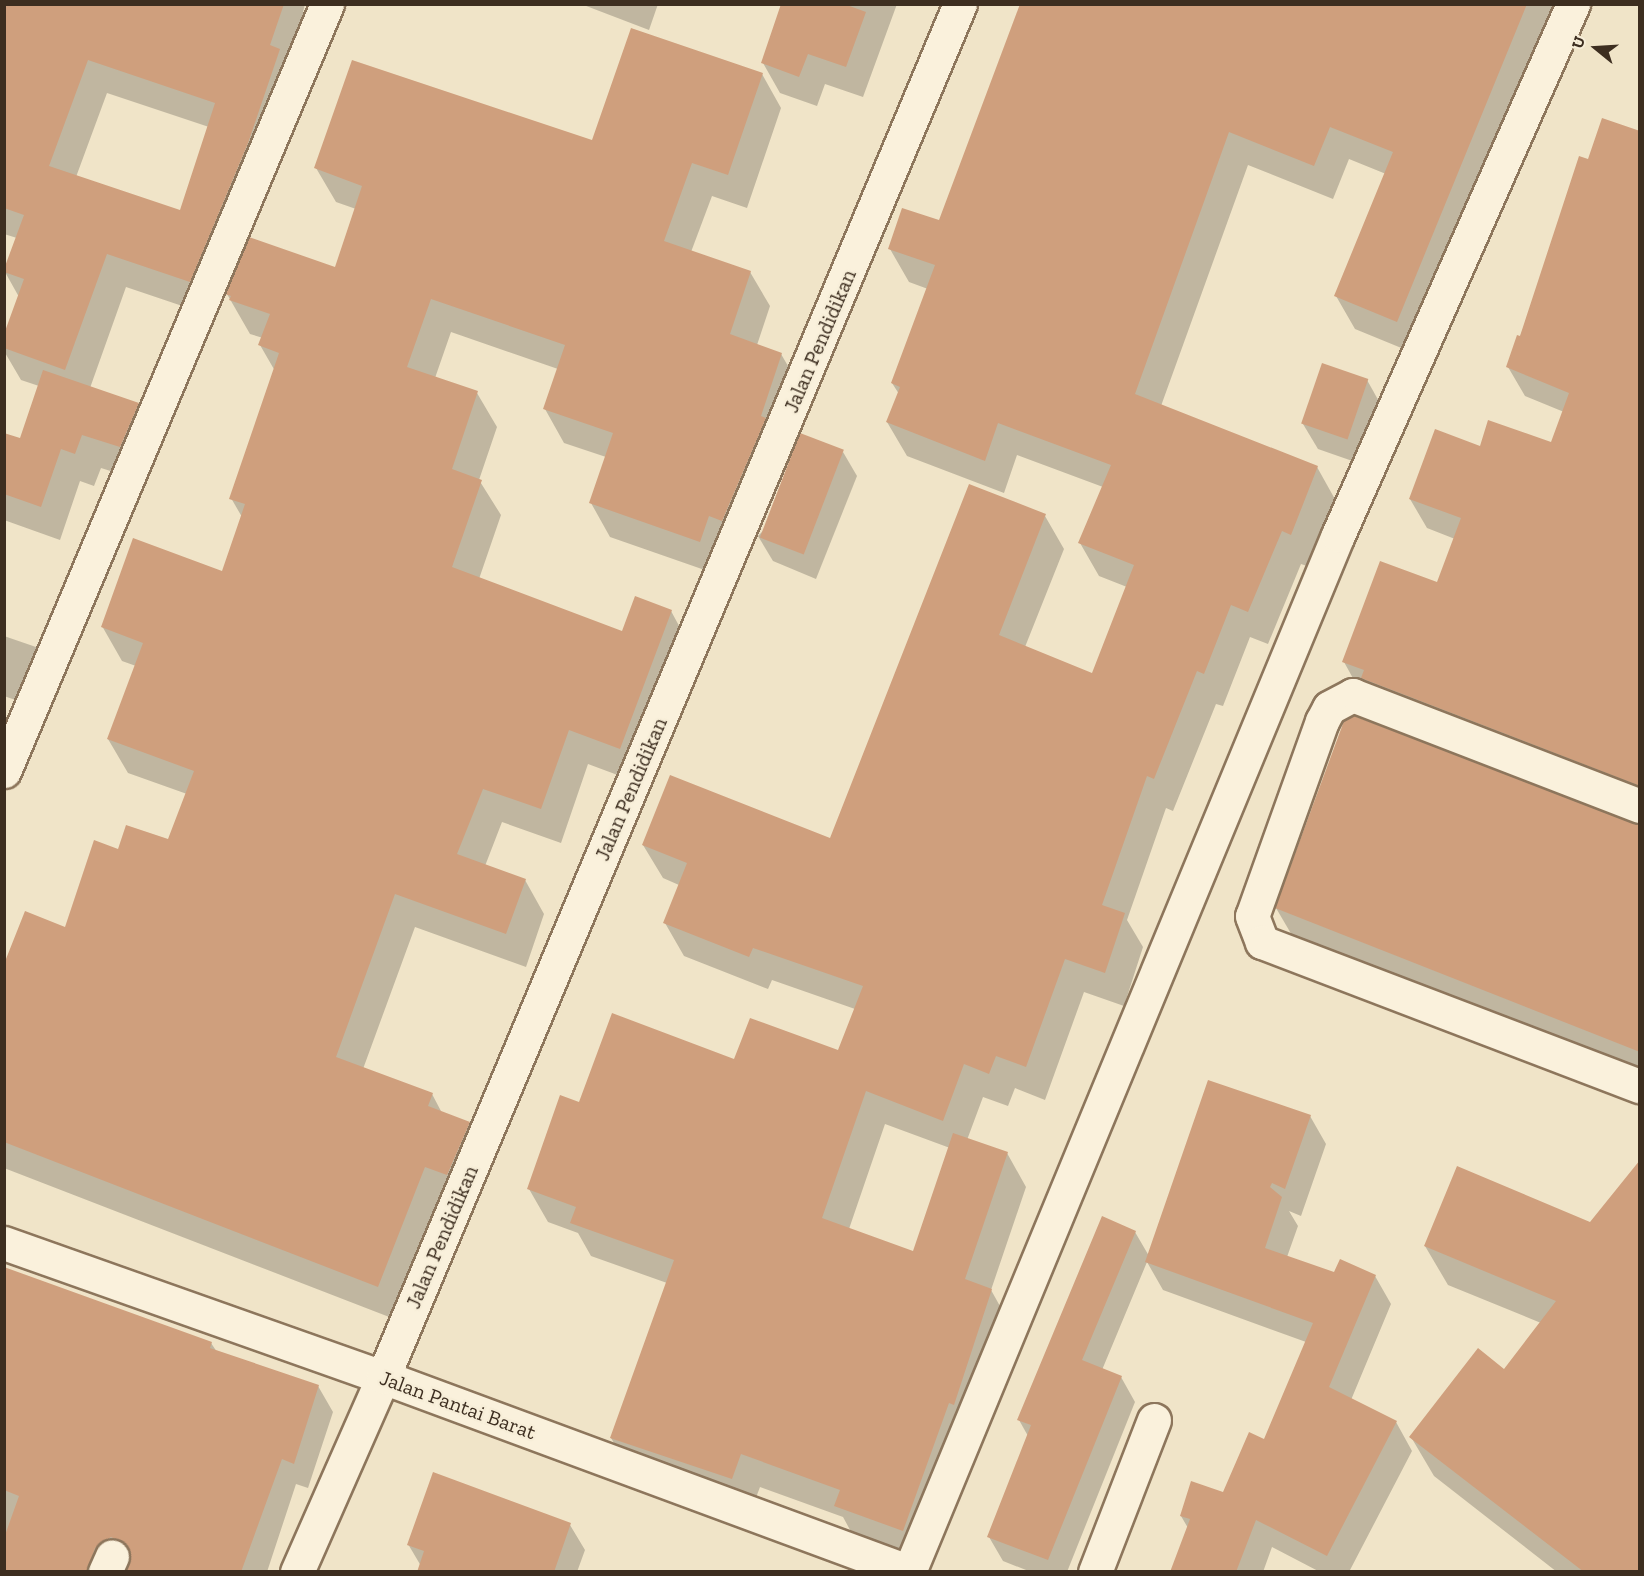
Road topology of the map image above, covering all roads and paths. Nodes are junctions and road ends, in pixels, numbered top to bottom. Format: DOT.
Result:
graph roads {
  1 [pos="327,4"];
  2 [pos="960,4"];
  3 [pos="1572,4"];
  4 [pos="4,771"];
  5 [pos="1640,806"];
  6 [pos="1640,1086"];
  7 [pos="4,1243"];
  8 [pos="383,1377"];
  9 [pos="1154,1420"];
  10 [pos="909,1571"];
  11 [pos="297,1572"];
  12 [pos="1095,1572"];
  1 -- 4 [label="street"];
  2 -- 8 [label="street, Jalan Pendidikan"];
  3 -- 10 [label="street"];
  5 -- 6 [label="street"];
  7 -- 8 [label="street, Jalan Pantai Barat"];
  8 -- 10 [label="street, Jalan Pantai Barat"];
  8 -- 11 [label="street, Jalan Pendidikan"];
  9 -- 12 [label="street"];
}
